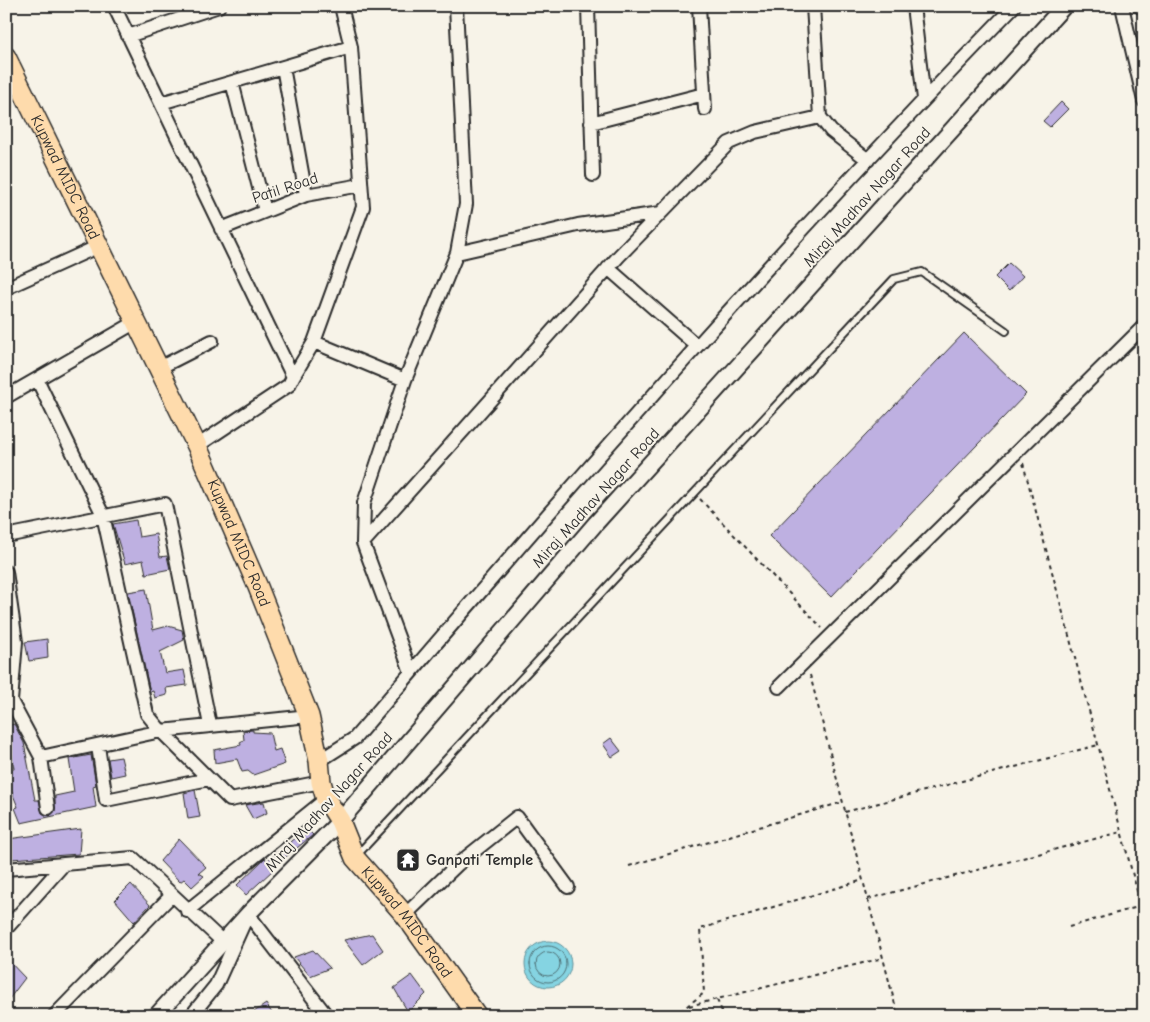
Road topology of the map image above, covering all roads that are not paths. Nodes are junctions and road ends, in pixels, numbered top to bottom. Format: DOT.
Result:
graph roads {
  1 [pos="114,6"];
  2 [pos="219,6"];
  3 [pos="342,6"];
  4 [pos="456,6"];
  5 [pos="588,6"];
  6 [pos="699,6"];
  7 [pos="813,6"];
  8 [pos="913,6"];
  9 [pos="1014,6"];
  10 [pos="1064,6"];
  11 [pos="1122,6"];
  12 [pos="1139,6"];
  13 [pos="1144,9"];
  14 [pos="128,36"];
  15 [pos="351,47"];
  16 [pos="6,57"];
  17 [pos="283,67"];
  18 [pos="232,82"];
  19 [pos="704,94"];
  20 [pos="924,99"];
  21 [pos="1144,102"];
  22 [pos="161,103"];
  23 [pos="705,109"];
  24 [pos="820,117"];
  25 [pos="591,123"];
  26 [pos="868,160"];
  27 [pos="593,175"];
  28 [pos="361,185"];
  29 [pos="306,195"];
  30 [pos="265,211"];
  31 [pos="661,213"];
  32 [pos="221,229"];
  33 [pos="99,246"];
  34 [pos="457,253"];
  35 [pos="608,268"];
  36 [pos="6,288"];
  37 [pos="136,322"];
  38 [pos="1144,326"];
  39 [pos="1006,331"];
  40 [pos="212,341"];
  41 [pos="314,342"];
  42 [pos="697,346"];
  43 [pos="159,368"];
  44 [pos="293,377"];
  45 [pos="37,379"];
  46 [pos="405,380"];
  47 [pos="6,397"];
  48 [pos="197,446"];
  49 [pos="103,516"];
  50 [pos="6,536"];
  51 [pos="363,543"];
  52 [pos="7,578"];
  53 [pos="412,672"];
  54 [pos="779,687"];
  55 [pos="309,716"];
  56 [pos="210,725"];
  57 [pos="161,732"];
  58 [pos="98,746"];
  59 [pos="41,757"];
  60 [pos="319,760"];
  61 [pos="209,779"];
  62 [pos="324,791"];
  63 [pos="48,808"];
  64 [pos="340,821"];
  65 [pos="355,858"];
  66 [pos="64,864"];
  67 [pos="6,869"];
  68 [pos="568,887"];
  69 [pos="171,896"];
  70 [pos="187,911"];
  71 [pos="248,914"];
  72 [pos="405,915"];
  73 [pos="6,930"];
  74 [pos="223,942"];
  75 [pos="54,1016"];
  76 [pos="156,1016"];
  77 [pos="191,1016"];
  78 [pos="327,1016"];
  79 [pos="477,1016"];
  1 -- 14 [label="street"];
  2 -- 14 [label="street"];
  3 -- 15 [label="street"];
  4 -- 34 [label="street"];
  5 -- 25 [label="street"];
  6 -- 19 [label="street"];
  7 -- 24 [label="street"];
  8 -- 20 [label="street"];
  9 -- 20 [label="street"];
  10 -- 64 [label="street, Miraj Madhav Nagar Road"];
  11 -- 21 [label="street"];
  12 -- 13 [label="street"];
  14 -- 22 [label="street"];
  15 -- 17 [label="street"];
  15 -- 28 [label="street"];
  16 -- 33 [label="main road, Kupwad MIDC Road"];
  17 -- 18 [label="street"];
  17 -- 29 [label="street"];
  18 -- 22 [label="street"];
  18 -- 30 [label="street"];
  19 -- 23 [label="street"];
  19 -- 25 [label="street"];
  20 -- 26 [label="street"];
  22 -- 32 [label="street"];
  24 -- 26 [label="street"];
  24 -- 31 [label="street"];
  25 -- 27 [label="street"];
  26 -- 42 [label="street"];
  28 -- 29 [label="street, Patil Road"];
  28 -- 41 [label="street"];
  29 -- 30 [label="street, Patil Road"];
  30 -- 32 [label="street, Patil Road"];
  31 -- 34 [label="street"];
  31 -- 35 [label="street"];
  32 -- 44 [label="street"];
  33 -- 36 [label="street"];
  33 -- 37 [label="main road, Kupwad MIDC Road"];
  34 -- 46 [label="street"];
  35 -- 42 [label="street"];
  35 -- 51 [label="street"];
  37 -- 43 [label="main road, Kupwad MIDC Road"];
  37 -- 45 [label="street"];
  38 -- 54 [label="street"];
  39 -- 65 [label="lane"];
  40 -- 43 [label="street"];
  41 -- 44 [label="street"];
  41 -- 46 [label="street"];
  42 -- 53 [label="street"];
  43 -- 48 [label="main road, Kupwad MIDC Road"];
  44 -- 48 [label="street"];
  45 -- 47 [label="street"];
  45 -- 49 [label="street"];
  46 -- 51 [label="street"];
  48 -- 55 [label="main road, Kupwad MIDC Road"];
  49 -- 50 [label="street"];
  49 -- 56 [label="street"];
  49 -- 57 [label="street"];
  51 -- 53 [label="street"];
  52 -- 59 [label="street"];
  53 -- 60 [label="street"];
  55 -- 56 [label="street"];
  55 -- 60 [label="main road, Kupwad MIDC Road"];
  56 -- 57 [label="street"];
  57 -- 58 [label="street"];
  57 -- 61 [label="street"];
  58 -- 59 [label="street"];
  58 -- 61 [label="street"];
  59 -- 63 [label="street"];
  60 -- 62 [label="main road, Kupwad MIDC Road"];
  61 -- 62 [label="street"];
  62 -- 64 [label="main road, Kupwad MIDC Road"];
  62 -- 70 [label="street"];
  64 -- 65 [label="main road, Kupwad MIDC Road"];
  64 -- 71 [label="street, Miraj Madhav Nagar Road"];
  65 -- 72 [label="main road, Kupwad MIDC Road"];
  66 -- 67 [label="street"];
  66 -- 69 [label="street"];
  66 -- 73 [label="street"];
  68 -- 72 [label="street"];
  69 -- 70 [label="street"];
  69 -- 75 [label="street"];
  70 -- 74 [label="street"];
  71 -- 74 [label="street, Miraj Madhav Nagar Road"];
  71 -- 77 [label="street"];
  71 -- 78 [label="street"];
  72 -- 79 [label="main road, Kupwad MIDC Road"];
  74 -- 76 [label="street, Miraj Madhav Nagar Road"];
}
